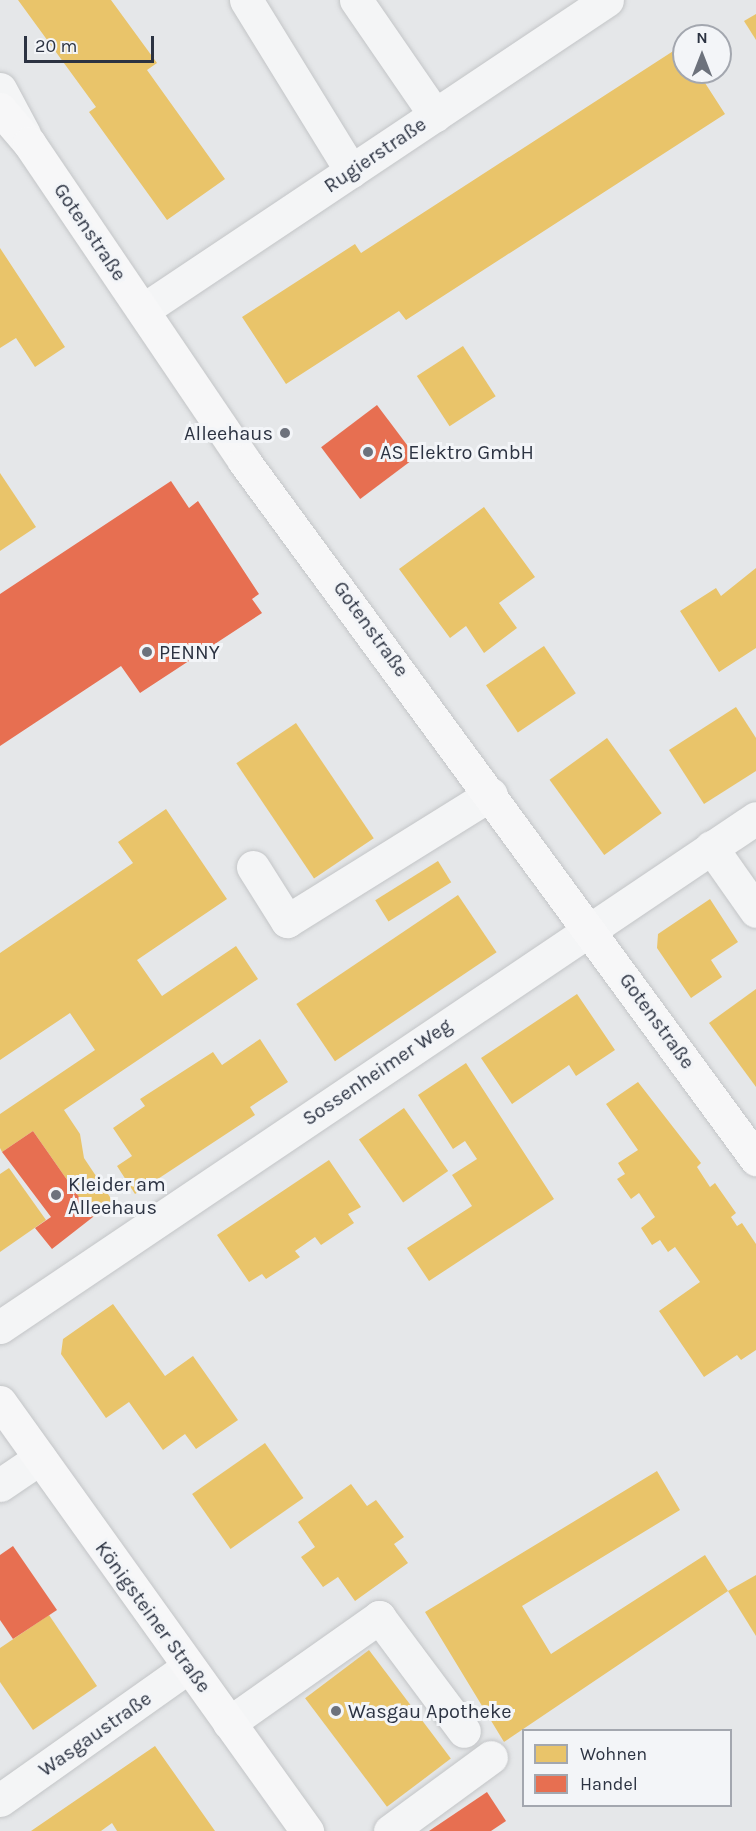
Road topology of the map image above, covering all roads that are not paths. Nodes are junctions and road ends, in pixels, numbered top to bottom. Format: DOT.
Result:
graph roads {
  1 [pos="246,0"];
  2 [pos="356,0"];
  3 [pos="607,0"];
  4 [pos="0,89"];
  5 [pos="0,108"];
  6 [pos="435,115"];
  7 [pos="29,143"];
  8 [pos="351,171"];
  9 [pos="143,310"];
  10 [pos="491,794"];
  11 [pos="756,818"];
  12 [pos="711,847"];
  13 [pos="253,867"];
  14 [pos="756,911"];
  15 [pos="590,928"];
  16 [pos="756,1159"];
  17 [pos="0,1327"];
  18 [pos="0,1402"];
  19 [pos="40,1458"];
  20 [pos="0,1485"];
  21 [pos="188,1667"];
  22 [pos="229,1723"];
  23 [pos="464,1731"];
  24 [pos="491,1757"];
  25 [pos="0,1800"];
  26 [pos="307,1831"];
  27 [pos="390,1831"];
  1 -- 8 [label="street"];
  2 -- 6 [label="street"];
  3 -- 6 [label="street, Rugierstraße"];
  4 -- 7 [label="street, Gotenstraße"];
  5 -- 7 [label="main road"];
  6 -- 8 [label="street, Rugierstraße"];
  7 -- 9 [label="main road, Gotenstraße"];
  8 -- 9 [label="street, Rugierstraße"];
  9 -- 10 [label="main road, Gotenstraße"];
  10 -- 13 [label="street"];
  10 -- 15 [label="main road, Gotenstraße"];
  11 -- 12 [label="street, Sossenheimer Weg"];
  12 -- 14 [label="street"];
  12 -- 15 [label="street, Sossenheimer Weg"];
  15 -- 16 [label="main road, Gotenstraße"];
  15 -- 17 [label="street, Sossenheimer Weg"];
  18 -- 19 [label="main road, Königsteiner Straße"];
  19 -- 20 [label="street"];
  19 -- 21 [label="main road, Königsteiner Straße"];
  21 -- 22 [label="main road, Königsteiner Straße"];
  21 -- 25 [label="street, Wasgaustraße"];
  22 -- 23 [label="street"];
  22 -- 26 [label="main road, Königsteiner Straße"];
  24 -- 27 [label="street"];
}
